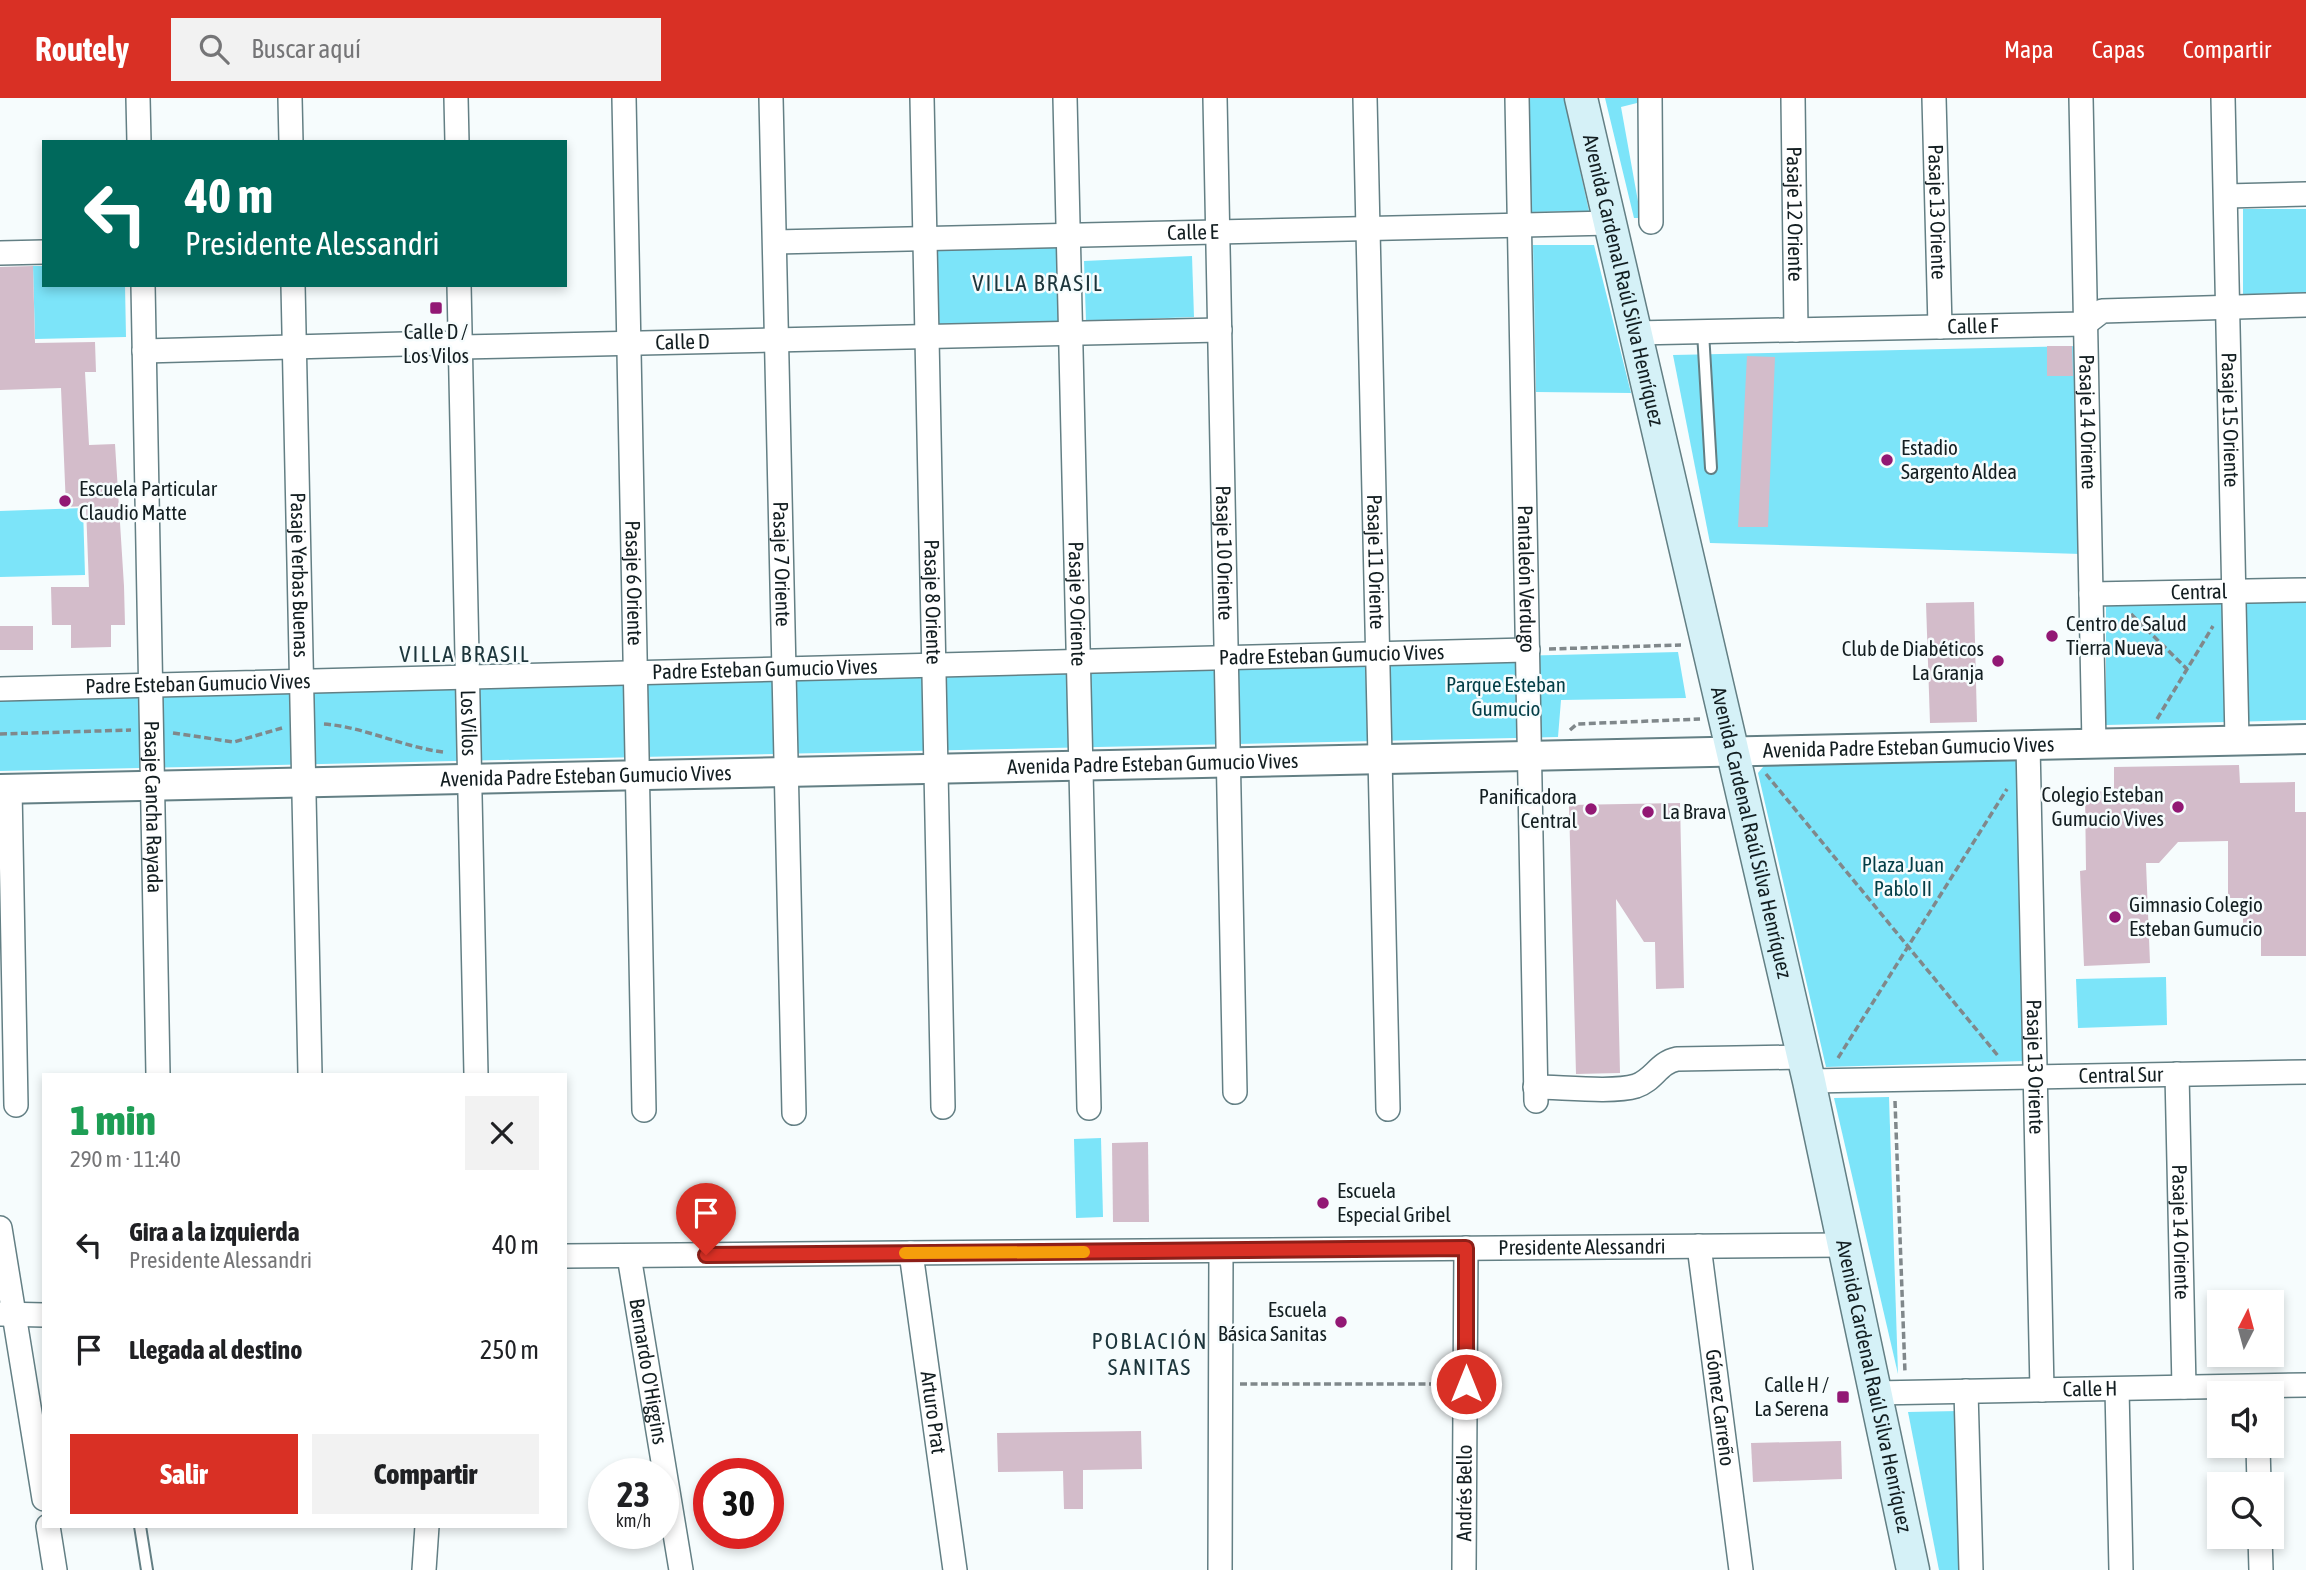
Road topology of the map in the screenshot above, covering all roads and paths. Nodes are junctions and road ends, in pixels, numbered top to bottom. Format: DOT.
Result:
graph roads {
  1 [pos="138,98"];
  2 [pos="290,98"];
  3 [pos="456,98"];
  4 [pos="624,98"];
  5 [pos="771,98"];
  6 [pos="922,98"];
  7 [pos="1065,98"];
  8 [pos="1215,98"];
  9 [pos="1365,98"];
  10 [pos="1517,98"];
  11 [pos="1581,98"];
  12 [pos="1650,98"];
  13 [pos="1793,98"];
  14 [pos="1934,98"];
  15 [pos="2081,98"];
  16 [pos="2224,98"];
  17 [pos="139,140"];
  18 [pos="290,140"];
  19 [pos="457,140"];
  20 [pos="2306,194"];
  21 [pos="2225,196"];
  22 [pos="1651,222"];
  23 [pos="1610,223"];
  24 [pos="1520,225"];
  25 [pos="1368,228"];
  26 [pos="1218,231"];
  27 [pos="1068,235"];
  28 [pos="925,238"];
  29 [pos="775,242"];
  30 [pos="42,252"];
  31 [pos="0,253"];
  32 [pos="143,287"];
  33 [pos="293,287"];
  34 [pos="459,287"];
  35 [pos="2306,305"];
  36 [pos="2228,307"];
  37 [pos="2085,324"];
  38 [pos="1940,327"];
  39 [pos="1220,330"];
  40 [pos="1796,330"];
  41 [pos="1703,331"];
  42 [pos="1070,333"];
  43 [pos="1635,333"];
  44 [pos="927,336"];
  45 [pos="777,338"];
  46 [pos="628,342"];
  47 [pos="295,347"];
  48 [pos="461,347"];
  49 [pos="144,351"];
  50 [pos="1711,468"];
  51 [pos="2306,590"];
  52 [pos="2234,592"];
  53 [pos="2100,594"];
  54 [pos="1694,645"];
  55 [pos="1528,650"];
  56 [pos="1378,654"];
  57 [pos="1227,658"];
  58 [pos="1077,662"];
  59 [pos="934,666"];
  60 [pos="2187,669"];
  61 [pos="785,670"];
  62 [pos="634,674"];
  63 [pos="468,679"];
  64 [pos="302,683"];
  65 [pos="151,686"];
  66 [pos="0,689"];
  67 [pos="303,722"];
  68 [pos="152,730"];
  69 [pos="0,734"];
  70 [pos="2306,739"];
  71 [pos="2237,740"];
  72 [pos="2143,743"];
  73 [pos="2094,744"];
  74 [pos="2028,751"];
  75 [pos="443,752"];
  76 [pos="1741,752"];
  77 [pos="1530,757"];
  78 [pos="1380,760"];
  79 [pos="1229,763"];
  80 [pos="1079,766"];
  81 [pos="936,769"];
  82 [pos="788,772"];
  83 [pos="636,775"];
  84 [pos="471,779"];
  85 [pos="304,782"];
  86 [pos="153,786"];
  87 [pos="5,789"];
  88 [pos="1908,947"];
  89 [pos="2306,1072"];
  90 [pos="158,1073"];
  91 [pos="310,1073"];
  92 [pos="476,1073"];
  93 [pos="1812,1073"];
  94 [pos="2177,1074"];
  95 [pos="2025,1077"];
  96 [pos="1895,1080"];
  97 [pos="1235,1093"];
  98 [pos="1535,1094"];
  99 [pos="16,1105"];
  100 [pos="943,1107"];
  101 [pos="1089,1108"];
  102 [pos="1388,1109"];
  103 [pos="645,1110"];
  104 [pos="794,1113"];
  105 [pos="0,1228"];
  106 [pos="1843,1245"];
  107 [pos="1699,1246"];
  108 [pos="1466,1248"];
  109 [pos="1221,1251"];
  110 [pos="911,1253"];
  111 [pos="567,1256"];
  112 [pos="629,1256"];
  113 [pos="7,1314"];
  114 [pos="42,1315"];
  115 [pos="1220,1384"];
  116 [pos="1466,1384"];
  117 [pos="2306,1385"];
  118 [pos="2184,1387"];
  119 [pos="2284,1387"];
  120 [pos="2207,1388"];
  121 [pos="2117,1389"];
  122 [pos="2042,1390"];
  123 [pos="1966,1391"];
  124 [pos="1890,1393"];
  125 [pos="42,1489"];
  126 [pos="48,1528"];
  127 [pos="140,1528"];
  128 [pos="428,1528"];
  129 [pos="2260,1549"];
  130 [pos="55,1570"];
  131 [pos="147,1570"];
  132 [pos="424,1570"];
  133 [pos="681,1570"];
  134 [pos="955,1570"];
  135 [pos="1220,1570"];
  136 [pos="1464,1570"];
  137 [pos="1741,1570"];
  138 [pos="1913,1570"];
  139 [pos="1971,1570"];
  140 [pos="2121,1570"];
  141 [pos="2261,1570"];
  1 -- 17 [label="street"];
  2 -- 18 [label="street"];
  3 -- 19 [label="street"];
  4 -- 46 [label="street, Pasaje 6 Oriente"];
  5 -- 29 [label="street, Pasaje 7 Oriente"];
  6 -- 28 [label="street, Pasaje 8 Oriente"];
  7 -- 27 [label="street, Pasaje 9 Oriente"];
  8 -- 26 [label="street, Pasaje 10 Oriente"];
  9 -- 25 [label="street, Pasaje 11 Oriente"];
  10 -- 24 [label="street, Pantaleón Verdugo"];
  11 -- 23 [label="main road, Avenida Cardenal Raúl Silva Henríquez"];
  12 -- 22 [label="street"];
  13 -- 40 [label="street, Pasaje 12 Oriente"];
  14 -- 38 [label="street, Pasaje 13 Oriente"];
  15 -- 37 [label="street, Pasaje 14 Oriente"];
  16 -- 21 [label="street, Pasaje 15 Oriente"];
  20 -- 21 [label="street"];
  21 -- 36 [label="street, Pasaje 15 Oriente"];
  23 -- 24 [label="street, Calle E"];
  23 -- 43 [label="main road, Avenida Cardenal Raúl Silva Henríquez"];
  24 -- 25 [label="street, Calle E"];
  24 -- 55 [label="street, Pantaleón Verdugo"];
  25 -- 26 [label="street, Calle E"];
  25 -- 56 [label="street, Pasaje 11 Oriente"];
  26 -- 27 [label="street, Calle E"];
  26 -- 39 [label="street, Pasaje 10 Oriente"];
  27 -- 28 [label="street, Calle E"];
  27 -- 42 [label="street, Pasaje 9 Oriente"];
  28 -- 29 [label="street, Calle E"];
  28 -- 44 [label="street, Pasaje 8 Oriente"];
  29 -- 45 [label="street, Pasaje 7 Oriente"];
  30 -- 31 [label="street"];
  32 -- 49 [label="street, Pasaje Cancha Rayada"];
  33 -- 47 [label="street, Pasaje Yerbas Buenas"];
  34 -- 48 [label="street, Los Vilos"];
  35 -- 36 [label="street, Calle F"];
  36 -- 37 [label="street, Calle F"];
  36 -- 52 [label="street, Pasaje 15 Oriente"];
  37 -- 38 [label="street, Calle F"];
  37 -- 53 [label="street, Pasaje 14 Oriente"];
  38 -- 40 [label="street, Calle F"];
  39 -- 42 [label="street, Calle D"];
  39 -- 57 [label="street, Pasaje 10 Oriente"];
  40 -- 41 [label="street, Calle F"];
  41 -- 43 [label="street, Calle F"];
  41 -- 50 [label="lane"];
  42 -- 44 [label="street, Calle D"];
  42 -- 58 [label="street, Pasaje 9 Oriente"];
  43 -- 76 [label="main road, Avenida Cardenal Raúl Silva Henríquez"];
  44 -- 45 [label="street, Calle D"];
  44 -- 59 [label="street, Pasaje 8 Oriente"];
  45 -- 46 [label="street, Calle D"];
  45 -- 61 [label="street, Pasaje 7 Oriente"];
  46 -- 48 [label="street, Calle D"];
  46 -- 62 [label="street, Pasaje 6 Oriente"];
  47 -- 48 [label="street, Calle D"];
  47 -- 49 [label="street, Calle D"];
  47 -- 64 [label="street, Pasaje Yerbas Buenas"];
  48 -- 63 [label="street, Los Vilos"];
  49 -- 65 [label="street, Pasaje Cancha Rayada"];
  51 -- 52 [label="street, Central"];
  52 -- 53 [label="street, Central"];
  52 -- 60 [label="path"];
  52 -- 71 [label="street, Pasaje 15 Oriente"];
  53 -- 60 [label="path"];
  53 -- 73 [label="street, Pasaje 14 Oriente"];
  54 -- 55 [label="path"];
  55 -- 56 [label="street, Padre Esteban Gumucio Vives"];
  55 -- 77 [label="street, Pantaleón Verdugo"];
  56 -- 57 [label="street, Padre Esteban Gumucio Vives"];
  56 -- 78 [label="street, Pasaje 11 Oriente"];
  57 -- 58 [label="street, Padre Esteban Gumucio Vives"];
  57 -- 79 [label="street, Pasaje 10 Oriente"];
  58 -- 59 [label="street, Padre Esteban Gumucio Vives"];
  58 -- 80 [label="street, Pasaje 9 Oriente"];
  59 -- 61 [label="street, Padre Esteban Gumucio Vives"];
  59 -- 81 [label="street, Pasaje 8 Oriente"];
  60 -- 72 [label="path"];
  61 -- 62 [label="street, Padre Esteban Gumucio Vives"];
  61 -- 82 [label="street, Pasaje 7 Oriente"];
  62 -- 63 [label="street, Padre Esteban Gumucio Vives"];
  62 -- 83 [label="street, Pasaje 6 Oriente"];
  63 -- 64 [label="street, Padre Esteban Gumucio Vives"];
  63 -- 84 [label="street, Los Vilos"];
  64 -- 65 [label="street, Padre Esteban Gumucio Vives"];
  64 -- 67 [label="street, Pasaje Yerbas Buenas"];
  65 -- 66 [label="street, Padre Esteban Gumucio Vives"];
  65 -- 68 [label="street, Pasaje Cancha Rayada"];
  67 -- 68 [label="path"];
  67 -- 75 [label="path"];
  67 -- 85 [label="street, Pasaje Yerbas Buenas"];
  68 -- 69 [label="path"];
  68 -- 86 [label="street, Pasaje Cancha Rayada"];
  70 -- 71 [label="street, Avenida Padre Esteban Gumucio Vives"];
  71 -- 72 [label="street, Avenida Padre Esteban Gumucio Vives"];
  72 -- 73 [label="street, Avenida Padre Esteban Gumucio Vives"];
  73 -- 74 [label="street, Avenida Padre Esteban Gumucio Vives"];
  74 -- 76 [label="street, Avenida Padre Esteban Gumucio Vives"];
  74 -- 88 [label="path"];
  74 -- 95 [label="street, Pasaje 13 Oriente"];
  76 -- 77 [label="street, Avenida Padre Esteban Gumucio Vives"];
  76 -- 88 [label="path"];
  76 -- 93 [label="main road, Avenida Cardenal Raúl Silva Henríquez"];
  77 -- 78 [label="street, Avenida Padre Esteban Gumucio Vives"];
  77 -- 98 [label="street, Pantaleón Verdugo"];
  78 -- 79 [label="street, Avenida Padre Esteban Gumucio Vives"];
  78 -- 102 [label="street, Pasaje 11 Oriente"];
  79 -- 80 [label="street, Avenida Padre Esteban Gumucio Vives"];
  79 -- 97 [label="street, Pasaje 10 Oriente"];
  80 -- 81 [label="street, Avenida Padre Esteban Gumucio Vives"];
  80 -- 101 [label="street, Pasaje 9 Oriente"];
  81 -- 82 [label="street, Avenida Padre Esteban Gumucio Vives"];
  81 -- 100 [label="street, Pasaje 8 Oriente"];
  82 -- 83 [label="street, Avenida Padre Esteban Gumucio Vives"];
  82 -- 104 [label="street, Pasaje 7 Oriente"];
  83 -- 84 [label="street, Avenida Padre Esteban Gumucio Vives"];
  83 -- 103 [label="street, Pasaje 6 Oriente"];
  84 -- 85 [label="street, Avenida Padre Esteban Gumucio Vives"];
  84 -- 92 [label="street, Los Vilos"];
  85 -- 86 [label="street, Avenida Padre Esteban Gumucio Vives"];
  85 -- 91 [label="street, Pasaje Yerbas Buenas"];
  86 -- 87 [label="street, Avenida Padre Esteban Gumucio Vives"];
  86 -- 90 [label="street, Pasaje Cancha Rayada"];
  87 -- 99 [label="street"];
  88 -- 93 [label="path"];
  88 -- 95 [label="path"];
  89 -- 94 [label="street, Central Sur"];
  93 -- 96 [label="street, Central Sur"];
  93 -- 98 [label="street, Central Sur"];
  93 -- 106 [label="main road, Avenida Cardenal Raúl Silva Henríquez"];
  94 -- 95 [label="street, Central Sur"];
  94 -- 118 [label="street, Pasaje 14 Oriente"];
  95 -- 96 [label="street, Central Sur"];
  95 -- 122 [label="street, Pasaje 13 Oriente"];
  96 -- 124 [label="path"];
  105 -- 113 [label="street"];
  106 -- 107 [label="street, Presidente Alessandri"];
  106 -- 124 [label="main road, Avenida Cardenal Raúl Silva Henríquez"];
  107 -- 108 [label="street, Presidente Alessandri"];
  107 -- 137 [label="street, Gómez Carreño"];
  108 -- 109 [label="street, Presidente Alessandri"];
  108 -- 116 [label="street, Andrés Bello"];
  109 -- 110 [label="street, Presidente Alessandri"];
  109 -- 115 [label="street"];
  110 -- 112 [label="street, Presidente Alessandri"];
  110 -- 134 [label="street, Arturo Prat"];
  111 -- 112 [label="street, Presidente Alessandri"];
  112 -- 133 [label="street, Bernardo O'Higgins"];
  113 -- 114 [label="street"];
  113 -- 125 [label="street"];
  115 -- 116 [label="path"];
  115 -- 135 [label="street"];
  116 -- 136 [label="street, Andrés Bello"];
  117 -- 119 [label="street, Calle H"];
  118 -- 120 [label="street, Calle H"];
  118 -- 121 [label="street, Calle H"];
  121 -- 122 [label="street, Calle H"];
  121 -- 140 [label="street"];
  122 -- 123 [label="street, Calle H"];
  123 -- 124 [label="street, Calle H"];
  123 -- 139 [label="street"];
  124 -- 138 [label="main road, Avenida Cardenal Raúl Silva Henríquez"];
  126 -- 130 [label="street"];
  127 -- 131 [label="lane"];
  128 -- 132 [label="street"];
  129 -- 141 [label="street"];
}
